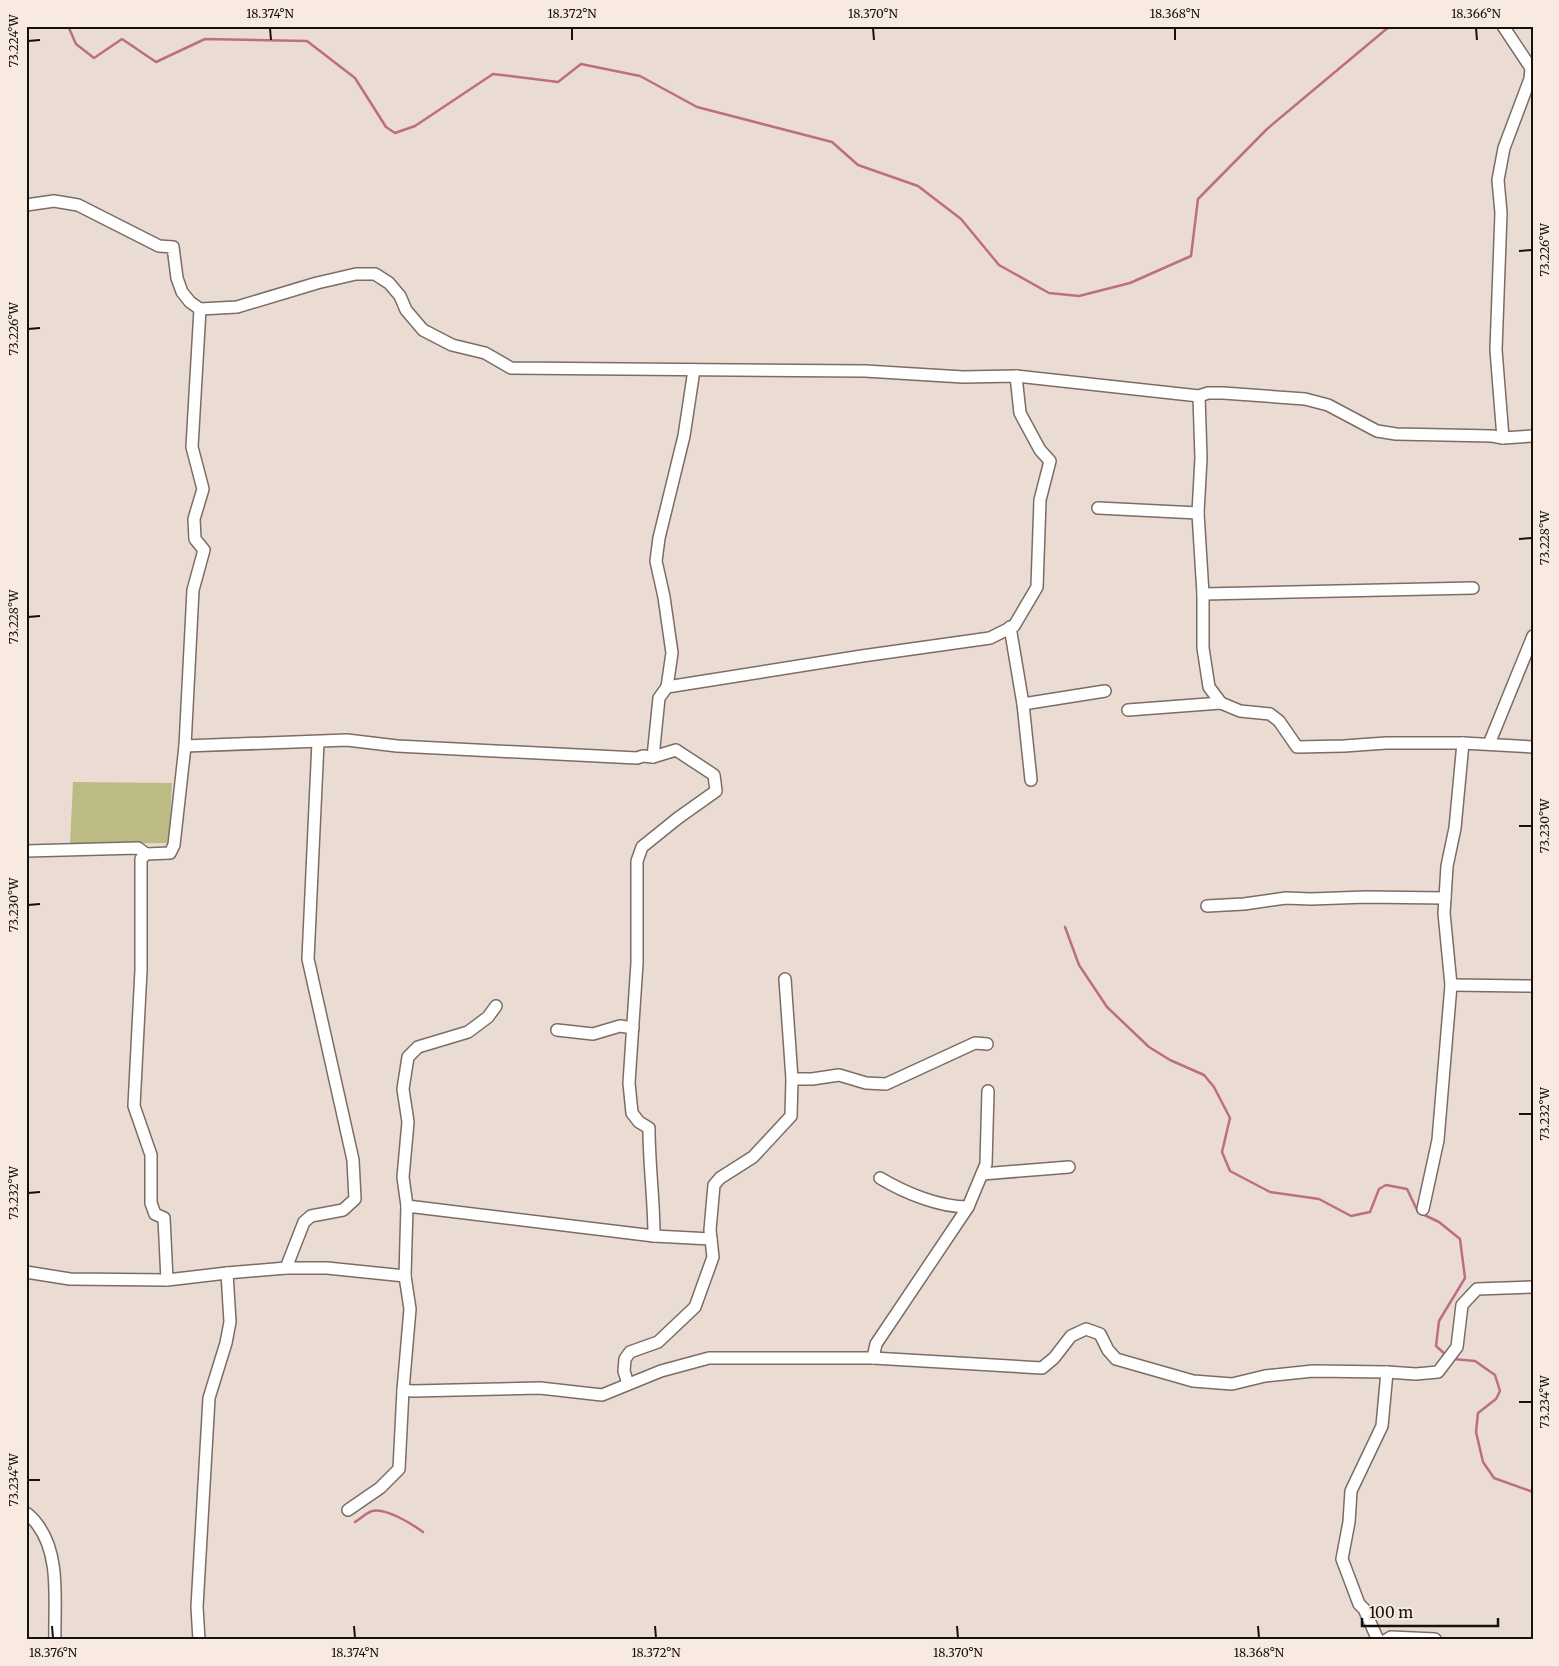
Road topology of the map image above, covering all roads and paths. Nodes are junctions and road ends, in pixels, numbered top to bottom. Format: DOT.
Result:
graph roads {
  1 [pos="1503,26"];
  2 [pos="26,204"];
  3 [pos="200,309"];
  4 [pos="694,370"];
  5 [pos="1016,376"];
  6 [pos="1199,396"];
  7 [pos="1533,436"];
  8 [pos="1503,438"];
  9 [pos="1098,508"];
  10 [pos="1198,513"];
  11 [pos="1473,588"];
  12 [pos="1203,594"];
  13 [pos="1010,628"];
  14 [pos="1533,636"];
  15 [pos="667,687"];
  16 [pos="1106,691"];
  17 [pos="1221,703"];
  18 [pos="1023,704"];
  19 [pos="1128,710"];
  20 [pos="318,742"];
  21 [pos="1463,743"];
  22 [pos="1489,744"];
  23 [pos="185,746"];
  24 [pos="1533,747"];
  25 [pos="653,757"];
  26 [pos="1031,780"];
  27 [pos="26,851"];
  28 [pos="146,854"];
  29 [pos="1445,898"];
  30 [pos="1207,906"];
  31 [pos="785,979"];
  32 [pos="1451,985"];
  33 [pos="1533,986"];
  34 [pos="496,1006"];
  35 [pos="633,1028"];
  36 [pos="557,1030"];
  37 [pos="987,1044"];
  38 [pos="792,1079"];
  39 [pos="988,1090"];
  40 [pos="1069,1167"];
  41 [pos="982,1174"];
  42 [pos="880,1178"];
  43 [pos="407,1206"];
  44 [pos="968,1207"];
  45 [pos="1423,1210"];
  46 [pos="654,1236"];
  47 [pos="711,1240"];
  48 [pos="286,1268"];
  49 [pos="26,1272"];
  50 [pos="228,1273"];
  51 [pos="405,1276"];
  52 [pos="167,1280"];
  53 [pos="1533,1287"];
  54 [pos="873,1358"];
  55 [pos="1387,1372"];
  56 [pos="628,1384"];
  57 [pos="403,1390"];
  58 [pos="348,1510"];
  59 [pos="26,1513"];
  60 [pos="1435,1639"];
  61 [pos="55,1640"];
  62 [pos="199,1640"];
  63 [pos="1378,1640"];
  64 [pos="1386,1640"];
  1 -- 8 [label="street"];
  2 -- 3 [label="street"];
  3 -- 4 [label="street"];
  3 -- 23 [label="street"];
  4 -- 5 [label="street"];
  4 -- 15 [label="street"];
  5 -- 6 [label="street"];
  5 -- 13 [label="street"];
  6 -- 8 [label="street"];
  6 -- 10 [label="street"];
  7 -- 8 [label="street"];
  9 -- 10 [label="street"];
  10 -- 12 [label="street"];
  11 -- 12 [label="street"];
  12 -- 17 [label="street"];
  13 -- 15 [label="street"];
  13 -- 18 [label="street"];
  14 -- 22 [label="street"];
  15 -- 25 [label="street"];
  16 -- 18 [label="street"];
  17 -- 19 [label="street"];
  17 -- 21 [label="street"];
  18 -- 26 [label="street"];
  20 -- 23 [label="street"];
  20 -- 25 [label="street"];
  20 -- 48 [label="street"];
  21 -- 22 [label="street"];
  21 -- 29 [label="street"];
  22 -- 24 [label="street"];
  23 -- 28 [label="street"];
  25 -- 35 [label="street"];
  27 -- 28 [label="street"];
  28 -- 52 [label="street"];
  29 -- 30 [label="street"];
  29 -- 32 [label="street"];
  31 -- 38 [label="street"];
  32 -- 33 [label="street"];
  32 -- 45 [label="street"];
  34 -- 43 [label="street"];
  35 -- 36 [label="street"];
  35 -- 46 [label="street"];
  37 -- 38 [label="street"];
  38 -- 47 [label="street"];
  39 -- 41 [label="street"];
  40 -- 41 [label="street"];
  41 -- 44 [label="street"];
  42 -- 44 [label="street"];
  43 -- 46 [label="street"];
  43 -- 51 [label="street"];
  44 -- 54 [label="street"];
  46 -- 47 [label="street"];
  47 -- 56 [label="street"];
  48 -- 50 [label="street"];
  48 -- 51 [label="street"];
  49 -- 52 [label="street"];
  50 -- 52 [label="street"];
  50 -- 62 [label="street"];
  51 -- 57 [label="street"];
  53 -- 55 [label="street"];
  54 -- 55 [label="street"];
  54 -- 56 [label="street"];
  55 -- 63 [label="street"];
  56 -- 57 [label="street"];
  57 -- 58 [label="street"];
  59 -- 61 [label="street"];
  60 -- 64 [label="street"];
}
